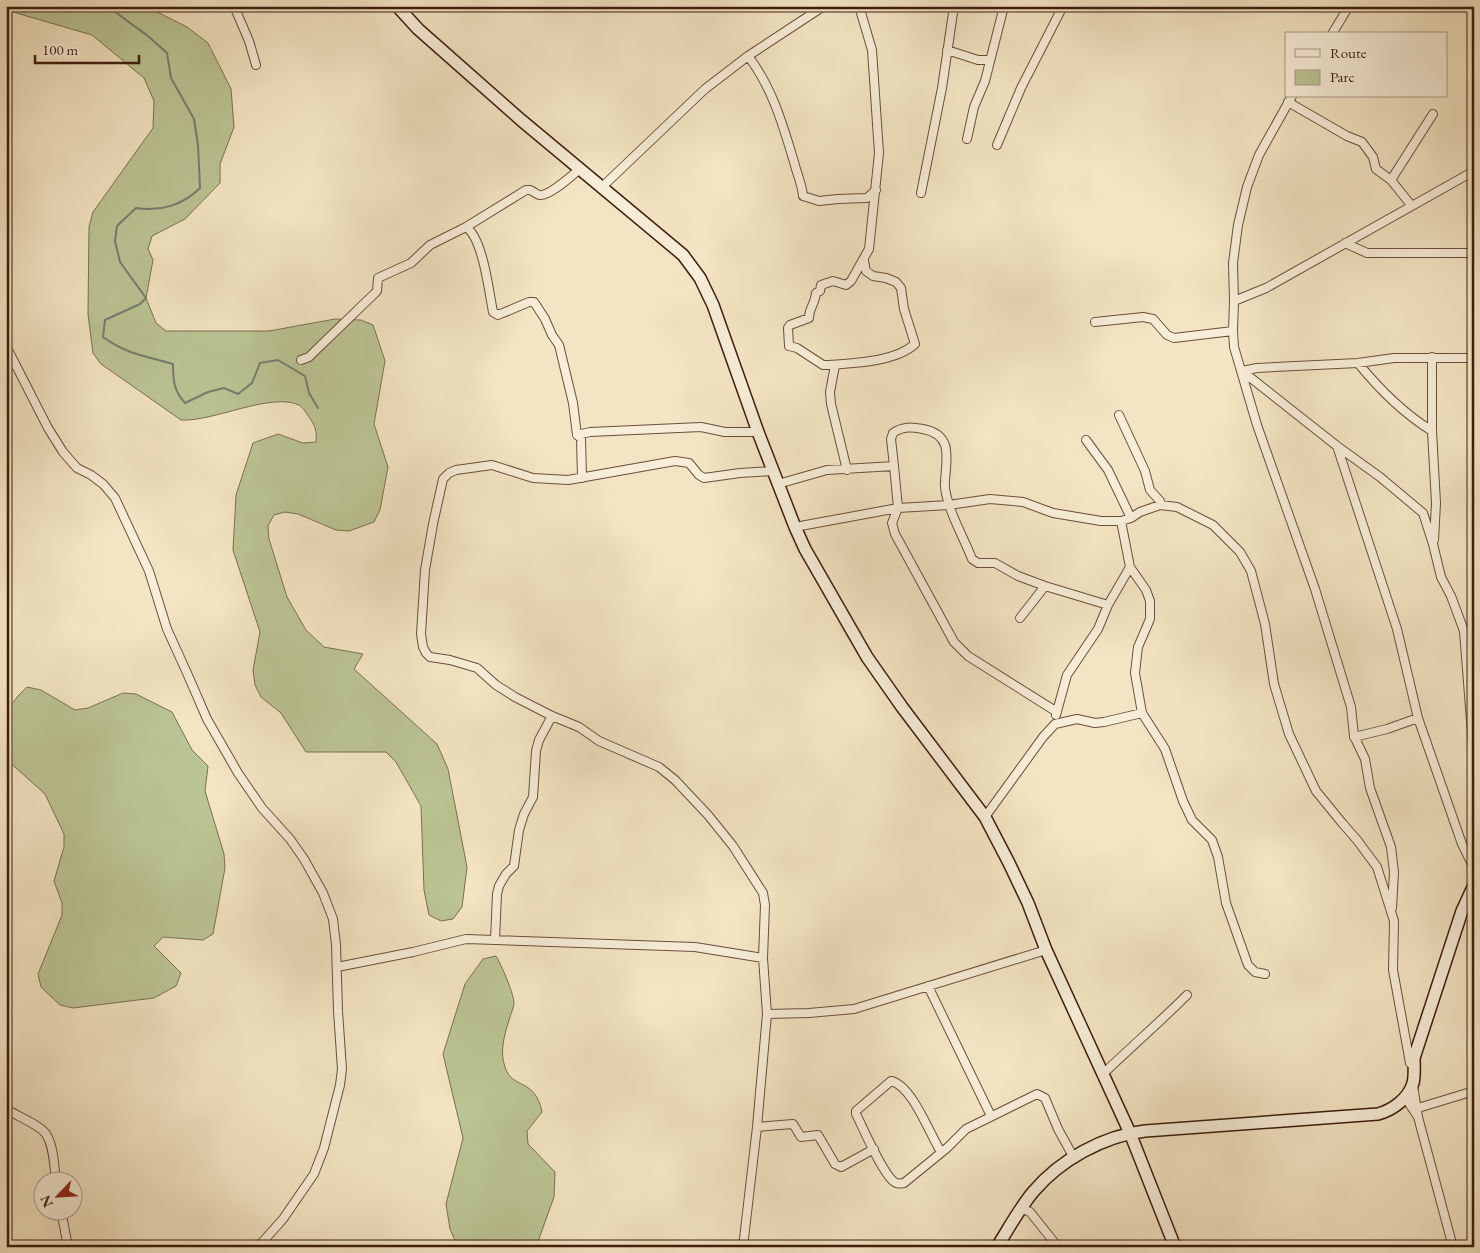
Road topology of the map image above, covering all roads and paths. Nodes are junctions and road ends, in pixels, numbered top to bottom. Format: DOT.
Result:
graph roads {
  1 [pos="234,6"];
  2 [pos="397,6"];
  3 [pos="824,6"];
  4 [pos="858,6"];
  5 [pos="954,6"];
  6 [pos="1004,6"];
  7 [pos="1063,6"];
  8 [pos="1349,6"];
  9 [pos="1333,32"];
  10 [pos="947,50"];
  11 [pos="748,56"];
  12 [pos="989,60"];
  13 [pos="256,65"];
  14 [pos="1290,99"];
  15 [pos="1433,114"];
  16 [pos="967,139"];
  17 [pos="997,145"];
  18 [pos="580,169"];
  19 [pos="1474,171"];
  20 [pos="1391,180"];
  21 [pos="602,187"];
  22 [pos="876,190"];
  23 [pos="921,193"];
  24 [pos="1411,206"];
  25 [pos="466,226"];
  26 [pos="1345,243"];
  27 [pos="1474,253"];
  28 [pos="864,261"];
  29 [pos="1234,301"];
  30 [pos="1095,322"];
  31 [pos="1233,331"];
  32 [pos="6,346"];
  33 [pos="1432,357"];
  34 [pos="1474,358"];
  35 [pos="301,360"];
  36 [pos="1358,364"];
  37 [pos="835,365"];
  38 [pos="1242,371"];
  39 [pos="1119,415"];
  40 [pos="758,432"];
  41 [pos="1432,432"];
  42 [pos="577,435"];
  43 [pos="1086,440"];
  44 [pos="1337,446"];
  45 [pos="894,466"];
  46 [pos="773,470"];
  47 [pos="847,470"];
  48 [pos="582,478"];
  49 [pos="778,484"];
  50 [pos="949,505"];
  51 [pos="1160,505"];
  52 [pos="898,508"];
  53 [pos="1132,518"];
  54 [pos="1121,521"];
  55 [pos="795,527"];
  56 [pos="1433,544"];
  57 [pos="1130,567"];
  58 [pos="1046,586"];
  59 [pos="1108,605"];
  60 [pos="1020,618"];
  61 [pos="1470,667"];
  62 [pos="1057,712"];
  63 [pos="1142,713"];
  64 [pos="552,716"];
  65 [pos="1418,718"];
  66 [pos="1055,724"];
  67 [pos="1354,737"];
  68 [pos="1474,759"];
  69 [pos="985,817"];
  70 [pos="1473,865"];
  71 [pos="1474,885"];
  72 [pos="1394,922"];
  73 [pos="495,940"];
  74 [pos="1046,950"];
  75 [pos="763,958"];
  76 [pos="337,967"];
  77 [pos="1265,974"];
  78 [pos="928,986"];
  79 [pos="1187,995"];
  80 [pos="767,1014"];
  81 [pos="1103,1074"];
  82 [pos="1413,1083"];
  83 [pos="1474,1091"];
  84 [pos="1405,1097"];
  85 [pos="1418,1108"];
  86 [pos="6,1109"];
  87 [pos="991,1116"];
  88 [pos="1418,1117"];
  89 [pos="757,1127"];
  90 [pos="1130,1133"];
  91 [pos="874,1149"];
  92 [pos="941,1152"];
  93 [pos="1074,1158"];
  94 [pos="54,1170"];
  95 [pos="1021,1208"];
  96 [pos="63,1220"];
  97 [pos="68,1247"];
  98 [pos="258,1247"];
  99 [pos="743,1247"];
  100 [pos="997,1247"];
  101 [pos="1058,1247"];
  102 [pos="1175,1247"];
  103 [pos="1453,1247"];
  1 -- 13 [label="street"];
  2 -- 18 [label="street"];
  3 -- 11 [label="street"];
  4 -- 22 [label="street"];
  5 -- 10 [label="street"];
  6 -- 12 [label="street"];
  7 -- 17 [label="street"];
  8 -- 9 [label="street"];
  10 -- 12 [label="street"];
  10 -- 23 [label="street"];
  11 -- 21 [label="street"];
  11 -- 22 [label="street"];
  12 -- 16 [label="street"];
  14 -- 20 [label="street"];
  14 -- 29 [label="street"];
  15 -- 20 [label="street"];
  18 -- 21 [label="street"];
  18 -- 25 [label="street"];
  19 -- 24 [label="street"];
  20 -- 24 [label="street"];
  21 -- 40 [label="street"];
  22 -- 28 [label="street"];
  24 -- 26 [label="street"];
  25 -- 35 [label="street"];
  25 -- 42 [label="street"];
  26 -- 27 [label="street"];
  26 -- 29 [label="street"];
  28 -- 37 [label="street"];
  28 -- 37 [label="street"];
  29 -- 31 [label="street"];
  30 -- 31 [label="street"];
  31 -- 38 [label="street"];
  32 -- 76 [label="street"];
  33 -- 34 [label="street"];
  33 -- 36 [label="street"];
  33 -- 41 [label="street"];
  36 -- 38 [label="street"];
  36 -- 41 [label="street"];
  37 -- 47 [label="street"];
  38 -- 44 [label="street"];
  38 -- 67 [label="street"];
  39 -- 51 [label="street"];
  40 -- 42 [label="street"];
  40 -- 46 [label="street"];
  41 -- 56 [label="street"];
  42 -- 48 [label="street"];
  43 -- 53 [label="street"];
  44 -- 56 [label="street"];
  44 -- 65 [label="street"];
  45 -- 47 [label="street"];
  45 -- 50 [label="street"];
  45 -- 52 [label="street"];
  46 -- 48 [label="street"];
  46 -- 49 [label="street"];
  47 -- 49 [label="street"];
  48 -- 64 [label="street"];
  49 -- 55 [label="street"];
  50 -- 52 [label="street"];
  50 -- 54 [label="street"];
  50 -- 58 [label="street"];
  51 -- 53 [label="street"];
  51 -- 72 [label="street"];
  52 -- 55 [label="street"];
  52 -- 62 [label="street"];
  53 -- 54 [label="street"];
  54 -- 57 [label="street"];
  55 -- 69 [label="street"];
  56 -- 61 [label="street"];
  57 -- 59 [label="street"];
  57 -- 63 [label="street"];
  58 -- 59 [label="street"];
  58 -- 60 [label="street"];
  59 -- 62 [label="street"];
  61 -- 68 [label="street"];
  62 -- 66 [label="street"];
  63 -- 66 [label="street"];
  63 -- 77 [label="street"];
  64 -- 73 [label="street"];
  64 -- 75 [label="street"];
  65 -- 67 [label="street"];
  65 -- 70 [label="street"];
  66 -- 69 [label="street"];
  67 -- 72 [label="street"];
  69 -- 74 [label="street"];
  71 -- 82 [label="street"];
  72 -- 82 [label="street"];
  73 -- 75 [label="street"];
  73 -- 76 [label="street"];
  74 -- 78 [label="street"];
  74 -- 81 [label="street"];
  75 -- 80 [label="street"];
  76 -- 98 [label="street"];
  78 -- 80 [label="street"];
  78 -- 87 [label="street"];
  79 -- 81 [label="street"];
  80 -- 89 [label="street"];
  81 -- 90 [label="street"];
  82 -- 84 [label="street"];
  82 -- 85 [label="street"];
  83 -- 85 [label="street"];
  84 -- 88 [label="street"];
  84 -- 90 [label="street"];
  85 -- 88 [label="street"];
  86 -- 94 [label="street"];
  87 -- 92 [label="street"];
  87 -- 93 [label="street"];
  88 -- 103 [label="street"];
  89 -- 91 [label="street"];
  89 -- 99 [label="street"];
  90 -- 93 [label="street"];
  90 -- 102 [label="street"];
  91 -- 92 [label="street"];
  91 -- 92 [label="street"];
  93 -- 95 [label="street"];
  95 -- 100 [label="street"];
  95 -- 101 [label="street"];
  96 -- 97 [label="street"];
}
